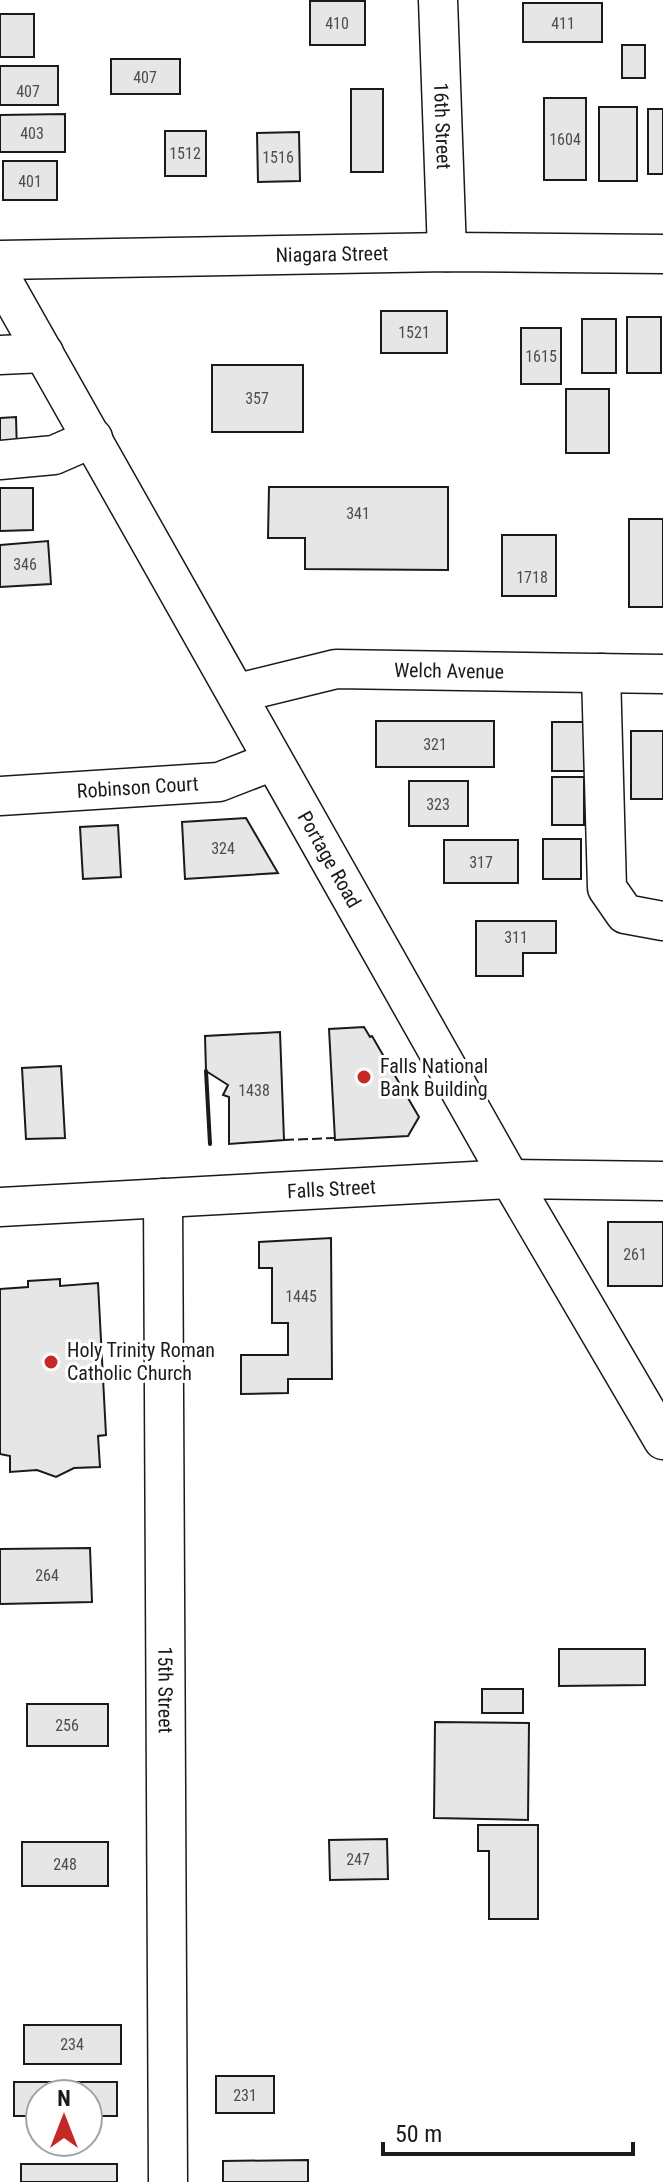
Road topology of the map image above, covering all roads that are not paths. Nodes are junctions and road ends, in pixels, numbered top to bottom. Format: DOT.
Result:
graph roads {
  1 [pos="438,0"];
  2 [pos="447,252"];
  3 [pos="663,254"];
  4 [pos="0,260"];
  5 [pos="0,276"];
  6 [pos="44,353"];
  7 [pos="0,355"];
  8 [pos="93,438"];
  9 [pos="0,460"];
  10 [pos="601,673"];
  11 [pos="663,674"];
  12 [pos="238,693"];
  13 [pos="273,761"];
  14 [pos="0,796"];
  15 [pos="663,921"];
  16 [pos="510,1179"];
  17 [pos="663,1181"];
  18 [pos="163,1198"];
  19 [pos="0,1207"];
  20 [pos="649,1387"];
  21 [pos="663,1440"];
  22 [pos="168,2182"];
  1 -- 2 [label="street, 16th Street"];
  2 -- 3 [label="street, Niagara Street"];
  2 -- 4 [label="street, Niagara Street"];
  5 -- 6 [label="street, Portage Road"];
  6 -- 7 [label="street"];
  6 -- 8 [label="street, Portage Road"];
  8 -- 9 [label="street"];
  8 -- 12 [label="street, Portage Road"];
  10 -- 11 [label="street, Welch Avenue"];
  10 -- 12 [label="street, Welch Avenue"];
  10 -- 15 [label="street"];
  12 -- 13 [label="street, Portage Road"];
  13 -- 14 [label="street, Robinson Court"];
  13 -- 16 [label="street, Portage Road"];
  16 -- 17 [label="street, Falls Street"];
  16 -- 18 [label="street, Falls Street"];
  16 -- 20 [label="street, Portage Road"];
  18 -- 19 [label="street, Falls Street"];
  18 -- 22 [label="street, 15th Street"];
  20 -- 21 [label="street, Portage Road"];
}
